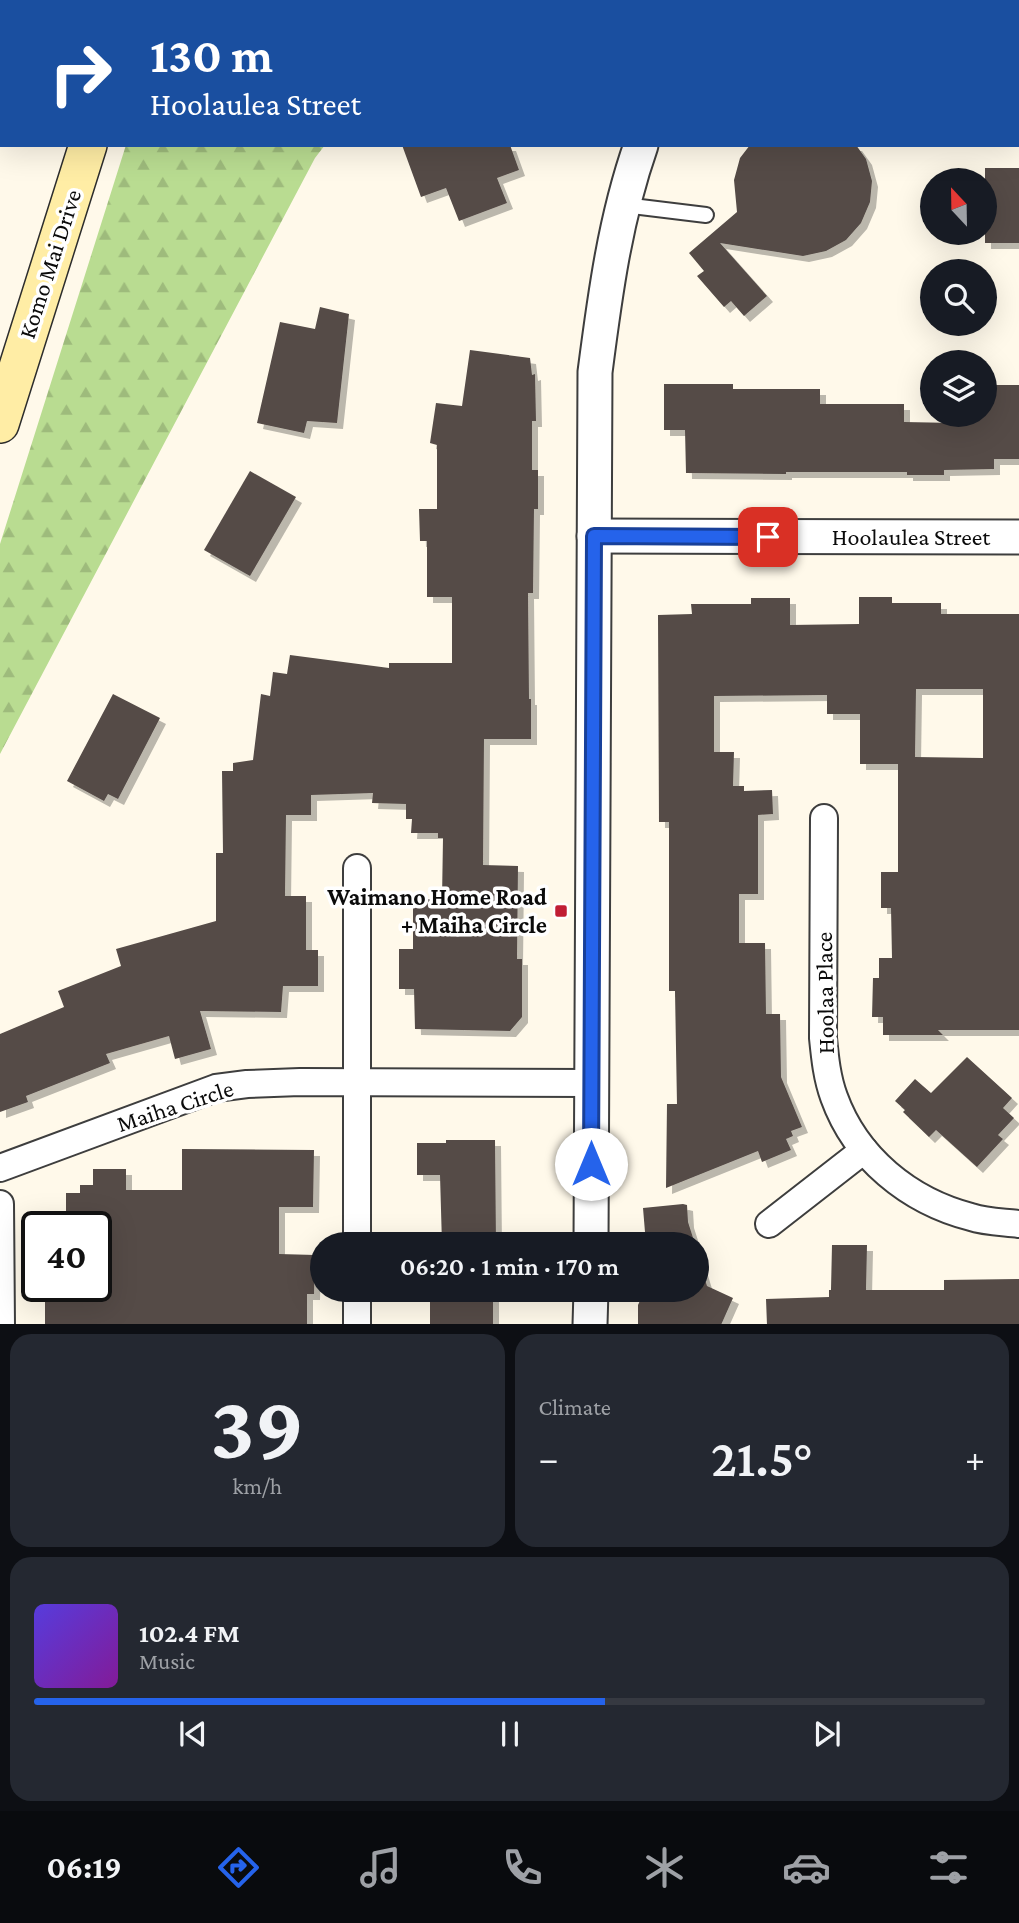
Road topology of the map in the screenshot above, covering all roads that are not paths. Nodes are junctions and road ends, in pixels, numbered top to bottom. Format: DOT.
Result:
graph roads {
  1 [pos="87,147"];
  2 [pos="640,147"];
  3 [pos="622,204"];
  4 [pos="706,215"];
  5 [pos="0,424"];
  6 [pos="594,536"];
  7 [pos="1019,537"];
  8 [pos="824,818"];
  9 [pos="357,868"];
  10 [pos="357,1082"];
  11 [pos="592,1083"];
  12 [pos="863,1150"];
  13 [pos="0,1168"];
  14 [pos="0,1204"];
  15 [pos="769,1224"];
  16 [pos="1019,1224"];
  17 [pos="357,1232"];
  18 [pos="591,1232"];
  19 [pos="357,1302"];
  20 [pos="591,1302"];
  21 [pos="1,1324"];
  22 [pos="357,1324"];
  23 [pos="590,1324"];
  1 -- 5 [label="main road, Komo Mai Drive"];
  2 -- 3 [label="street"];
  3 -- 4 [label="lane"];
  3 -- 6 [label="street"];
  6 -- 7 [label="street, Hoolaulea Street"];
  6 -- 11 [label="street"];
  8 -- 12 [label="street, Hoolaa Place"];
  9 -- 10 [label="street"];
  10 -- 11 [label="street, Maiha Circle"];
  10 -- 13 [label="street, Maiha Circle"];
  10 -- 17 [label="street"];
  11 -- 18 [label="street"];
  12 -- 15 [label="street"];
  12 -- 16 [label="street, Hoolaa Place"];
  14 -- 21 [label="street"];
  19 -- 22 [label="street"];
  20 -- 23 [label="street"];
}
